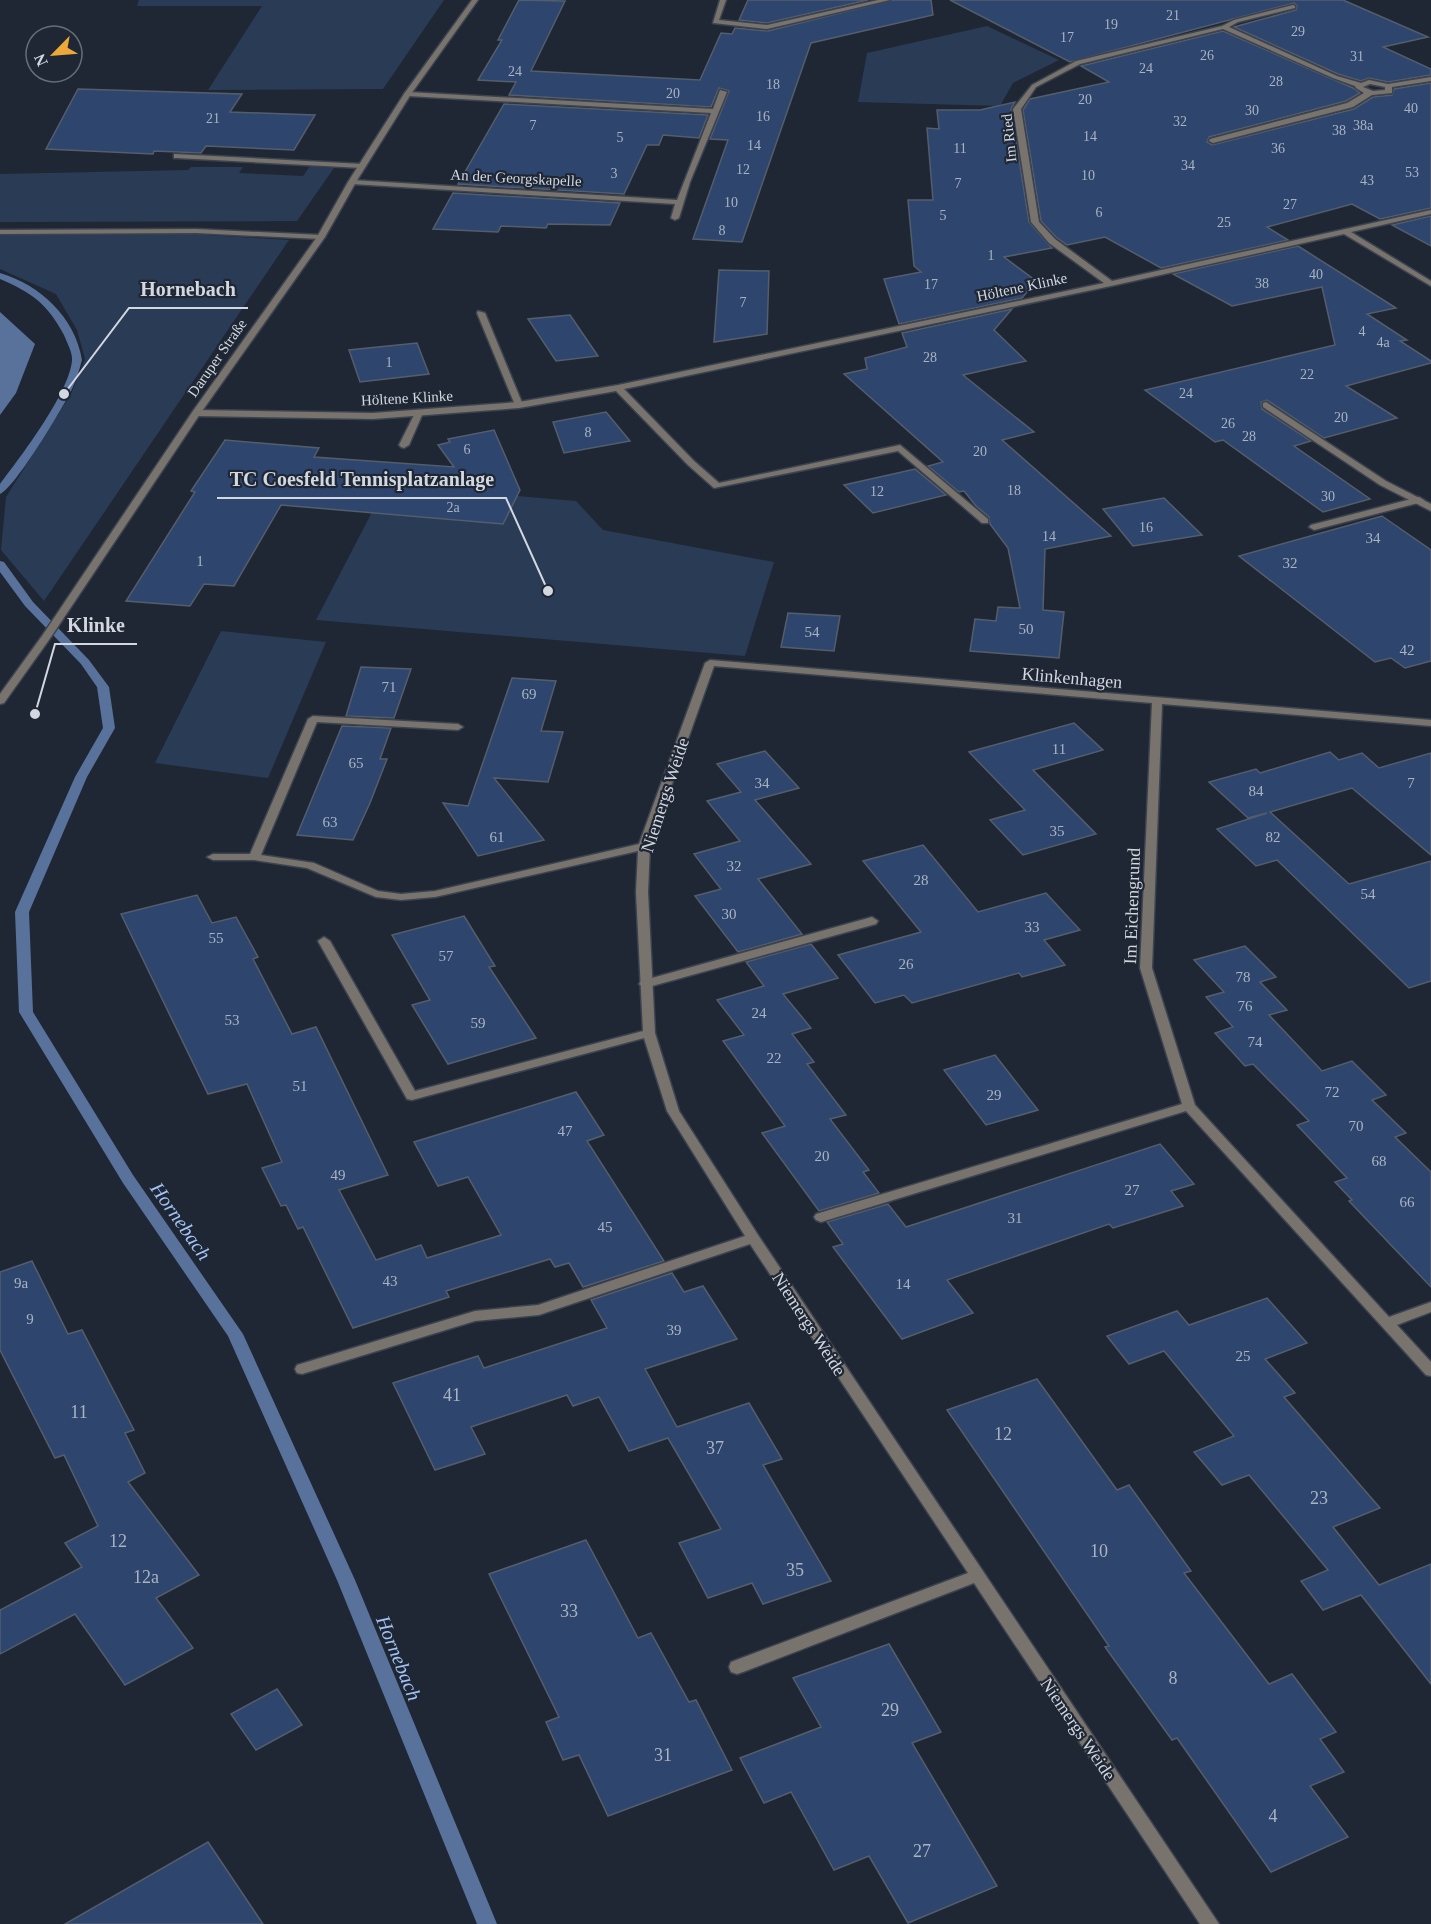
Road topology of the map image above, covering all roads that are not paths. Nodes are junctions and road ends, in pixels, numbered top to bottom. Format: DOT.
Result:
graph roads {
  1 [pos="475,0"];
  2 [pos="723,0"];
  3 [pos="887,0"];
  4 [pos="1293,6"];
  5 [pos="1224,27"];
  6 [pos="1431,79"];
  7 [pos="1359,85"];
  8 [pos="1388,86"];
  9 [pos="723,92"];
  10 [pos="1370,93"];
  11 [pos="408,94"];
  12 [pos="714,111"];
  13 [pos="1213,141"];
  14 [pos="177,156"];
  15 [pos="362,166"];
  16 [pos="352,182"];
  17 [pos="679,202"];
  18 [pos="1431,212"];
  19 [pos="675,218"];
  20 [pos="0,232"];
  21 [pos="1347,233"];
  22 [pos="321,237"];
  23 [pos="1111,284"];
  24 [pos="1431,284"];
  25 [pos="481,313"];
  26 [pos="618,388"];
  27 [pos="519,405"];
  28 [pos="1266,405"];
  29 [pos="196,413"];
  30 [pos="419,413"];
  31 [pos="404,445"];
  32 [pos="1419,500"];
  33 [pos="1431,508"];
  34 [pos="985,521"];
  35 [pos="1314,527"];
  36 [pos="710,663"];
  37 [pos="0,701"];
  38 [pos="1158,702"];
  39 [pos="1431,723"];
  40 [pos="458,727"];
  41 [pos="644,846"];
  42 [pos="213,857"];
  43 [pos="254,857"];
  44 [pos="872,921"];
  45 [pos="324,941"];
  46 [pos="645,984"];
  47 [pos="650,1033"];
  48 [pos="1189,1106"];
  49 [pos="821,1217"];
  50 [pos="753,1238"];
  51 [pos="1431,1307"];
  52 [pos="1389,1322"];
  53 [pos="302,1369"];
  54 [pos="1431,1371"];
  55 [pos="976,1576"];
  56 [pos="737,1667"];
  57 [pos="1205,1923"];
  1 -- 11 [label="street, Daruper Straße"];
  2 -- 3 [label="street"];
  4 -- 5 [label="street, Im Ried"];
  5 -- 7 [label="street"];
  5 -- 23 [label="street, Im Ried"];
  6 -- 8 [label="street"];
  7 -- 8 [label="street"];
  7 -- 10 [label="street"];
  8 -- 10 [label="street"];
  9 -- 12 [label="street"];
  10 -- 13 [label="street"];
  11 -- 12 [label="street"];
  11 -- 15 [label="street, Daruper Straße"];
  12 -- 17 [label="street"];
  14 -- 15 [label="street"];
  15 -- 16 [label="street, Daruper Straße"];
  16 -- 17 [label="street, An der Georgskapelle"];
  16 -- 22 [label="street, Daruper Straße"];
  17 -- 19 [label="street"];
  18 -- 21 [label="street, Höltene Klinke"];
  20 -- 22 [label="street"];
  21 -- 23 [label="street, Höltene Klinke"];
  21 -- 24 [label="street"];
  22 -- 29 [label="street, Daruper Straße"];
  23 -- 26 [label="street, Höltene Klinke"];
  25 -- 27 [label="street"];
  26 -- 27 [label="street, Höltene Klinke"];
  26 -- 34 [label="street"];
  27 -- 30 [label="street, Höltene Klinke"];
  28 -- 32 [label="street"];
  29 -- 30 [label="street, Höltene Klinke"];
  29 -- 37 [label="street, Daruper Straße"];
  30 -- 31 [label="street"];
  32 -- 33 [label="street"];
  32 -- 35 [label="street"];
  36 -- 38 [label="street, Klinkenhagen"];
  36 -- 41 [label="street, Niemergs Weide"];
  38 -- 39 [label="street, Klinkenhagen"];
  38 -- 48 [label="street, Im Eichengrund"];
  40 -- 43 [label="street"];
  41 -- 43 [label="street"];
  41 -- 46 [label="street, Niemergs Weide"];
  42 -- 43 [label="street"];
  44 -- 46 [label="street"];
  45 -- 47 [label="street"];
  46 -- 47 [label="street, Niemergs Weide"];
  47 -- 50 [label="street, Niemergs Weide"];
  48 -- 49 [label="street"];
  48 -- 52 [label="street, Im Eichengrund"];
  50 -- 53 [label="street"];
  50 -- 55 [label="street, Niemergs Weide"];
  51 -- 52 [label="street"];
  52 -- 54 [label="street, Im Eichengrund"];
  55 -- 56 [label="street"];
  55 -- 57 [label="street, Niemergs Weide"];
}
